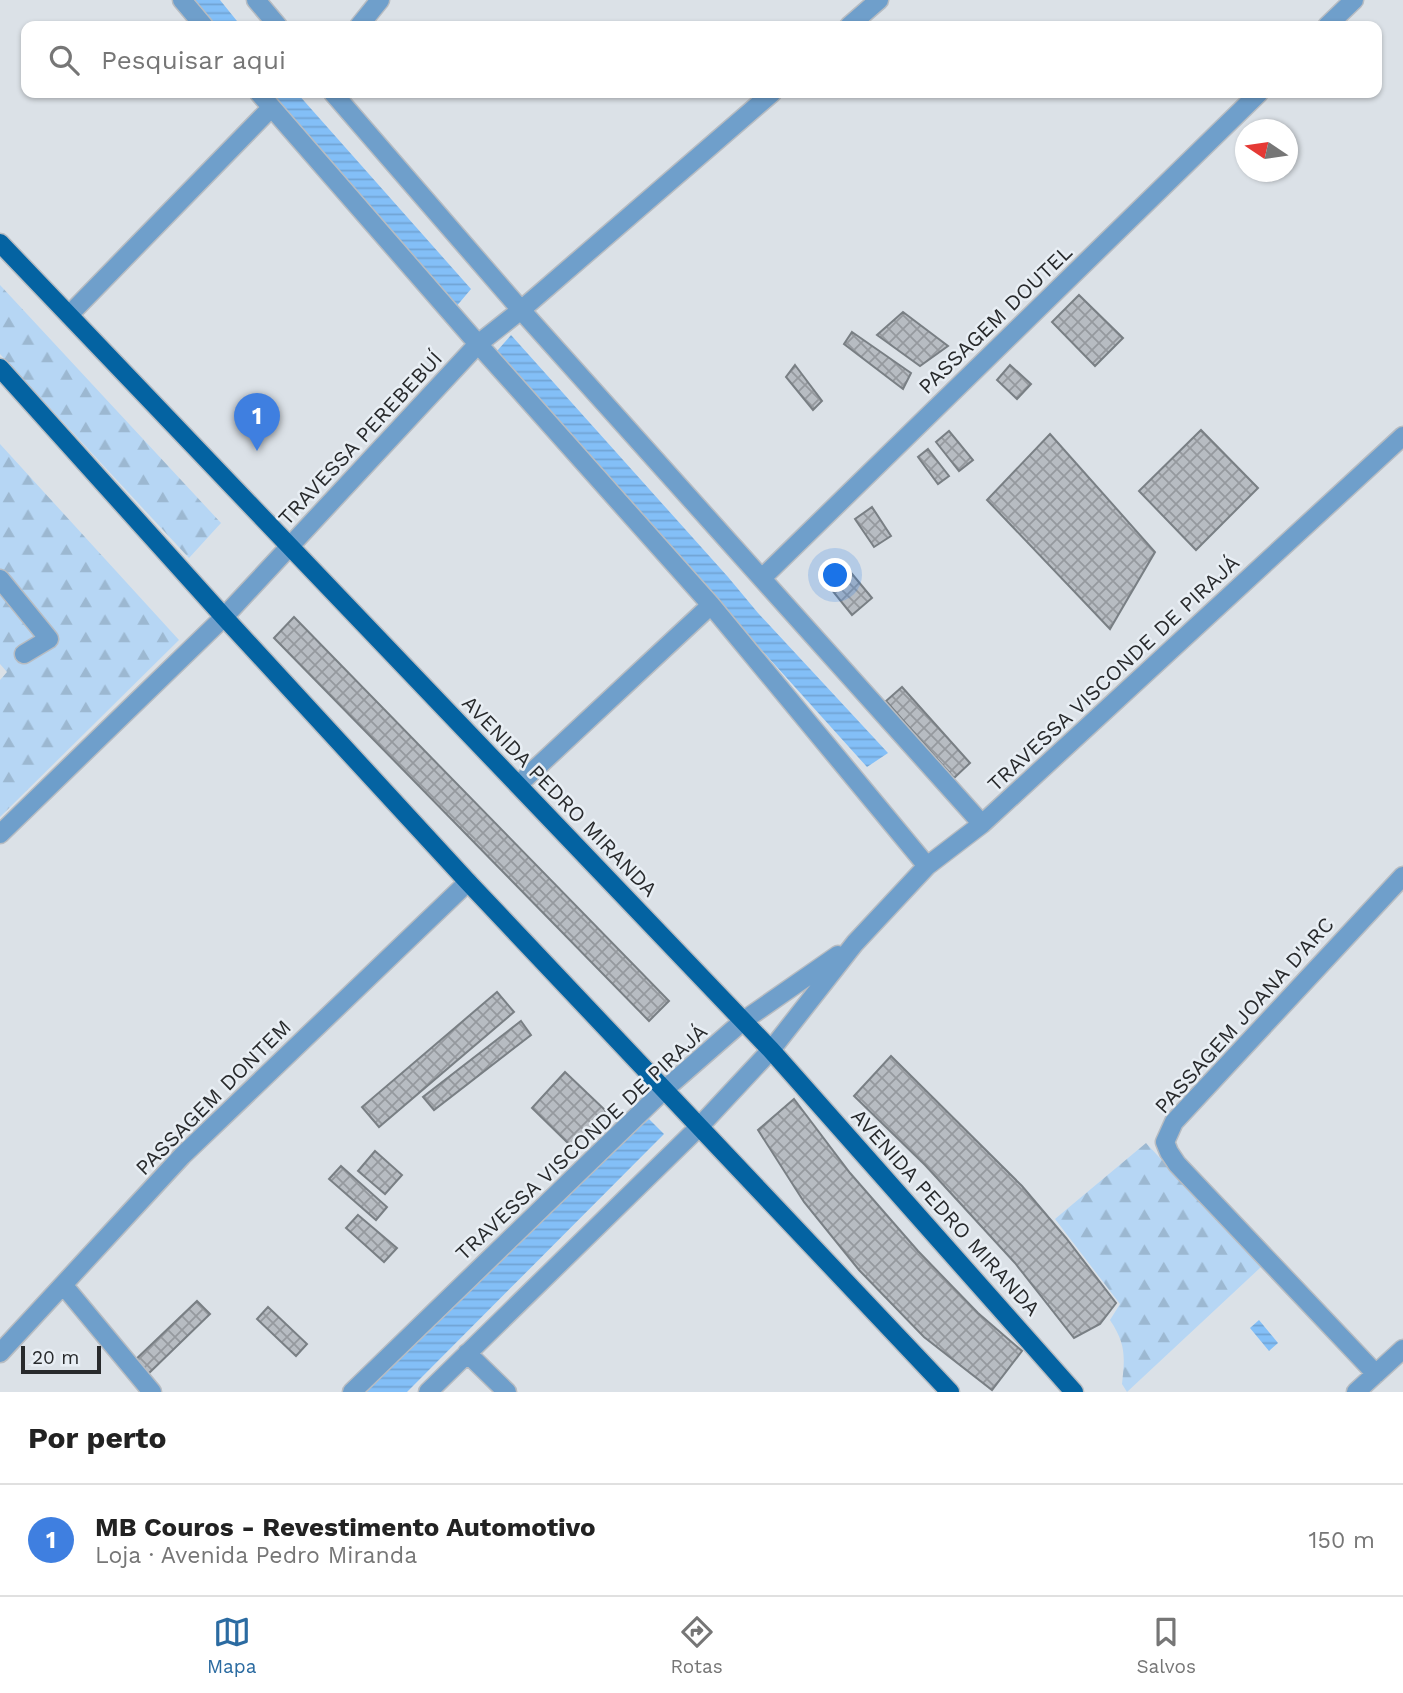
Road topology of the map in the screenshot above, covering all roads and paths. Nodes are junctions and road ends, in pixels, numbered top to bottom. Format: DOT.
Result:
graph roads {
  1 [pos="182,0"];
  2 [pos="256,0"];
  3 [pos="380,0"];
  4 [pos="879,0"];
  5 [pos="1354,0"];
  6 [pos="200,21"];
  7 [pos="274,21"];
  8 [pos="363,21"];
  9 [pos="855,21"];
  10 [pos="1332,21"];
  11 [pos="263,98"];
  12 [pos="337,98"];
  13 [pos="766,98"];
  14 [pos="1254,98"];
  15 [pos="271,108"];
  16 [pos="0,243"];
  17 [pos="521,310"];
  18 [pos="69,315"];
  19 [pos="478,344"];
  20 [pos="0,368"];
  21 [pos="1403,436"];
  22 [pos="291,547"];
  23 [pos="763,577"];
  24 [pos="0,579"];
  25 [pos="711,605"];
  26 [pos="224,617"];
  27 [pos="24,654"];
  28 [pos="518,785"];
  29 [pos="982,824"];
  30 [pos="0,834"];
  31 [pos="927,866"];
  32 [pos="1403,876"];
  33 [pos="468,883"];
  34 [pos="855,943"];
  35 [pos="743,1021"];
  36 [pos="771,1050"];
  37 [pos="664,1090"];
  38 [pos="699,1128"];
  39 [pos="64,1286"];
  40 [pos="1403,1349"];
  41 [pos="0,1353"];
  42 [pos="467,1353"];
  43 [pos="1376,1374"];
  44 [pos="152,1392"];
  45 [pos="352,1392"];
  46 [pos="428,1392"];
  47 [pos="507,1392"];
  48 [pos="950,1392"];
  49 [pos="1074,1392"];
  50 [pos="1356,1392"];
  1 -- 6 [label="street"];
  2 -- 7 [label="street"];
  3 -- 8 [label="street"];
  4 -- 9 [label="street"];
  5 -- 10 [label="street"];
  11 -- 15 [label="street"];
  12 -- 17 [label="street"];
  13 -- 17 [label="street, TRAVESSA PEREBEBUÍ"];
  14 -- 23 [label="street, PASSAGEM DOUTEL"];
  15 -- 18 [label="street"];
  15 -- 19 [label="street"];
  16 -- 18 [label="main road, AVENIDA PEDRO MIRANDA"];
  17 -- 19 [label="street, TRAVESSA PEREBEBUÍ"];
  17 -- 23 [label="street"];
  18 -- 22 [label="main road, AVENIDA PEDRO MIRANDA"];
  19 -- 22 [label="street, TRAVESSA PEREBEBUÍ"];
  19 -- 25 [label="street"];
  20 -- 26 [label="main road"];
  21 -- 29 [label="street, TRAVESSA VISCONDE DE PIRAJÁ"];
  22 -- 26 [label="street, TRAVESSA PEREBEBUÍ"];
  22 -- 28 [label="main road, AVENIDA PEDRO MIRANDA"];
  23 -- 29 [label="street"];
  24 -- 27 [label="street"];
  25 -- 28 [label="street"];
  25 -- 31 [label="street"];
  26 -- 30 [label="street, TRAVESSA PEREBEBUÍ"];
  26 -- 33 [label="main road"];
  28 -- 35 [label="main road, AVENIDA PEDRO MIRANDA"];
  29 -- 31 [label="street, TRAVESSA VISCONDE DE PIRAJÁ"];
  31 -- 34 [label="street, TRAVESSA VISCONDE DE PIRAJÁ"];
  32 -- 43 [label="street, PASSAGEM JOANA D'ARC"];
  33 -- 37 [label="main road"];
  33 -- 39 [label="street, PASSAGEM DONTEM"];
  34 -- 35 [label="street, TRAVESSA VISCONDE DE PIRAJÁ"];
  34 -- 36 [label="street, TRAVESSA VISCONDE DE PIRAJÁ"];
  35 -- 36 [label="main road, AVENIDA PEDRO MIRANDA"];
  35 -- 37 [label="street, TRAVESSA VISCONDE DE PIRAJÁ"];
  36 -- 38 [label="street, TRAVESSA VISCONDE DE PIRAJÁ"];
  36 -- 49 [label="main road, AVENIDA PEDRO MIRANDA"];
  37 -- 38 [label="main road"];
  37 -- 45 [label="street, TRAVESSA VISCONDE DE PIRAJÁ"];
  38 -- 42 [label="street, TRAVESSA VISCONDE DE PIRAJÁ"];
  38 -- 48 [label="main road"];
  39 -- 41 [label="street, PASSAGEM DONTEM"];
  39 -- 44 [label="street"];
  40 -- 43 [label="street"];
  42 -- 46 [label="street, TRAVESSA VISCONDE DE PIRAJÁ"];
  42 -- 47 [label="street"];
  43 -- 50 [label="street"];
}
